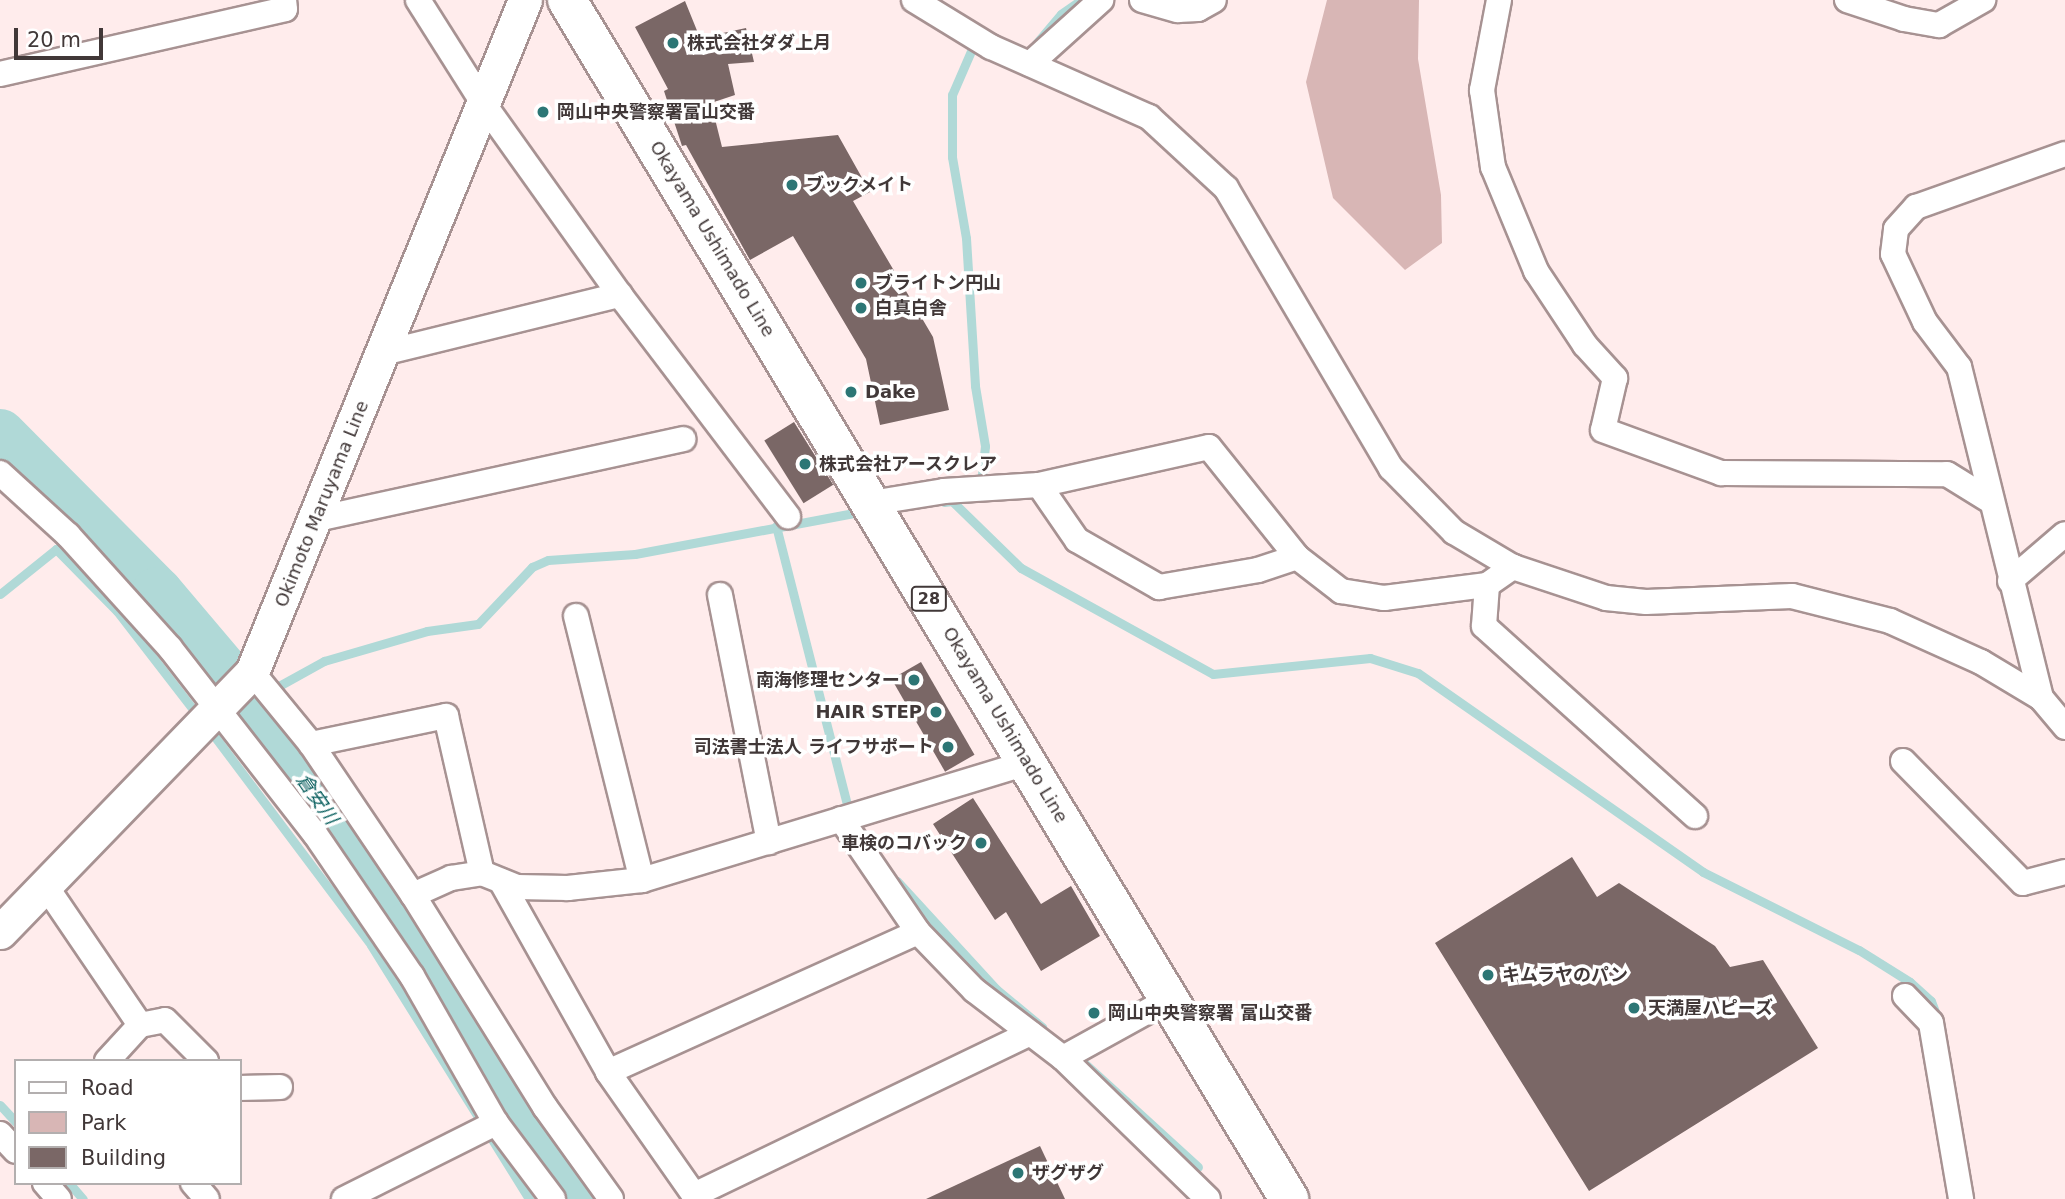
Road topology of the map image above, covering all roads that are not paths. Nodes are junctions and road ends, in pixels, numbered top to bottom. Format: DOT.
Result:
graph roads {
  1 [pos="284,0"];
  2 [pos="418,0"];
  3 [pos="525,0"];
  4 [pos="567,0"];
  5 [pos="914,0"];
  6 [pos="1101,0"];
  7 [pos="1142,0"];
  8 [pos="1214,0"];
  9 [pos="1499,0"];
  10 [pos="1847,0"];
  11 [pos="1983,0"];
  12 [pos="1030,64"];
  13 [pos="0,74"];
  14 [pos="482,103"];
  15 [pos="2065,154"];
  16 [pos="620,295"];
  17 [pos="383,353"];
  18 [pos="683,439"];
  19 [pos="0,473"];
  20 [pos="1039,485"];
  21 [pos="1989,500"];
  22 [pos="871,503"];
  23 [pos="788,516"];
  24 [pos="317,519"];
  25 [pos="2065,534"];
  26 [pos="1297,557"];
  27 [pos="1513,567"];
  28 [pos="2010,580"];
  29 [pos="1487,585"];
  30 [pos="720,595"];
  31 [pos="576,616"];
  32 [pos="236,688"];
  33 [pos="2041,698"];
  34 [pos="2065,727"];
  35 [pos="312,744"];
  36 [pos="1903,761"];
  37 [pos="1028,763"];
  38 [pos="1695,816"];
  39 [pos="848,818"];
  40 [pos="769,842"];
  41 [pos="2065,872"];
  42 [pos="492,877"];
  43 [pos="642,880"];
  44 [pos="45,885"];
  45 [pos="414,895"];
  46 [pos="0,932"];
  47 [pos="918,932"];
  48 [pos="1905,996"];
  49 [pos="1170,999"];
  50 [pos="141,1025"];
  51 [pos="1030,1033"];
  52 [pos="1069,1054"];
  53 [pos="109,1059"];
  54 [pos="204,1059"];
  55 [pos="608,1072"];
  56 [pos="280,1087"];
  57 [pos="242,1088"];
  58 [pos="487,1127"];
  59 [pos="0,1134"];
  60 [pos="14,1149"];
  61 [pos="195,1185"];
  62 [pos="207,1199"];
  63 [pos="344,1199"];
  64 [pos="552,1199"];
  65 [pos="611,1199"];
  66 [pos="1208,1199"];
  67 [pos="1289,1199"];
  68 [pos="1961,1199"];
  1 -- 13 [label="street"];
  2 -- 14 [label="street"];
  3 -- 14 [label="main road, Okimoto Maruyama Line"];
  4 -- 22 [label="main road, Okayama Ushimado Line / 28"];
  5 -- 12 [label="street"];
  6 -- 12 [label="street"];
  7 -- 8 [label="street"];
  9 -- 21 [label="street"];
  10 -- 11 [label="street"];
  12 -- 27 [label="street"];
  14 -- 16 [label="street"];
  14 -- 17 [label="main road, Okimoto Maruyama Line"];
  15 -- 21 [label="street"];
  16 -- 17 [label="street"];
  16 -- 23 [label="street"];
  17 -- 24 [label="main road, Okimoto Maruyama Line"];
  18 -- 24 [label="street"];
  19 -- 32 [label="street"];
  20 -- 22 [label="street"];
  20 -- 26 [label="street"];
  20 -- 26 [label="street"];
  21 -- 28 [label="street"];
  22 -- 37 [label="main road, Okayama Ushimado Line / 28"];
  24 -- 32 [label="main road, Okimoto Maruyama Line"];
  25 -- 28 [label="street"];
  26 -- 29 [label="street"];
  27 -- 29 [label="street"];
  27 -- 33 [label="street"];
  28 -- 33 [label="street"];
  29 -- 38 [label="street"];
  30 -- 40 [label="street"];
  31 -- 43 [label="street"];
  32 -- 35 [label="street"];
  32 -- 44 [label="main road, Okimoto Maruyama Line"];
  32 -- 58 [label="street"];
  33 -- 34 [label="street"];
  35 -- 42 [label="street"];
  35 -- 45 [label="street"];
  36 -- 41 [label="street"];
  37 -- 39 [label="street"];
  37 -- 49 [label="main road, Okayama Ushimado Line / 28"];
  39 -- 40 [label="street"];
  39 -- 47 [label="street"];
  40 -- 43 [label="street"];
  42 -- 43 [label="street"];
  42 -- 45 [label="street"];
  42 -- 55 [label="street"];
  44 -- 46 [label="main road, Okimoto Maruyama Line"];
  44 -- 50 [label="street"];
  45 -- 65 [label="street"];
  47 -- 51 [label="street"];
  47 -- 55 [label="street"];
  48 -- 68 [label="street"];
  49 -- 52 [label="street"];
  49 -- 67 [label="main road, Okayama Ushimado Line / 28"];
  50 -- 53 [label="street"];
  50 -- 54 [label="street"];
  51 -- 52 [label="street"];
  51 -- 55 [label="street"];
  52 -- 66 [label="street"];
  56 -- 57 [label="street"];
  58 -- 63 [label="street"];
  58 -- 64 [label="street"];
  59 -- 60 [label="street"];
  61 -- 62 [label="street"];
}
